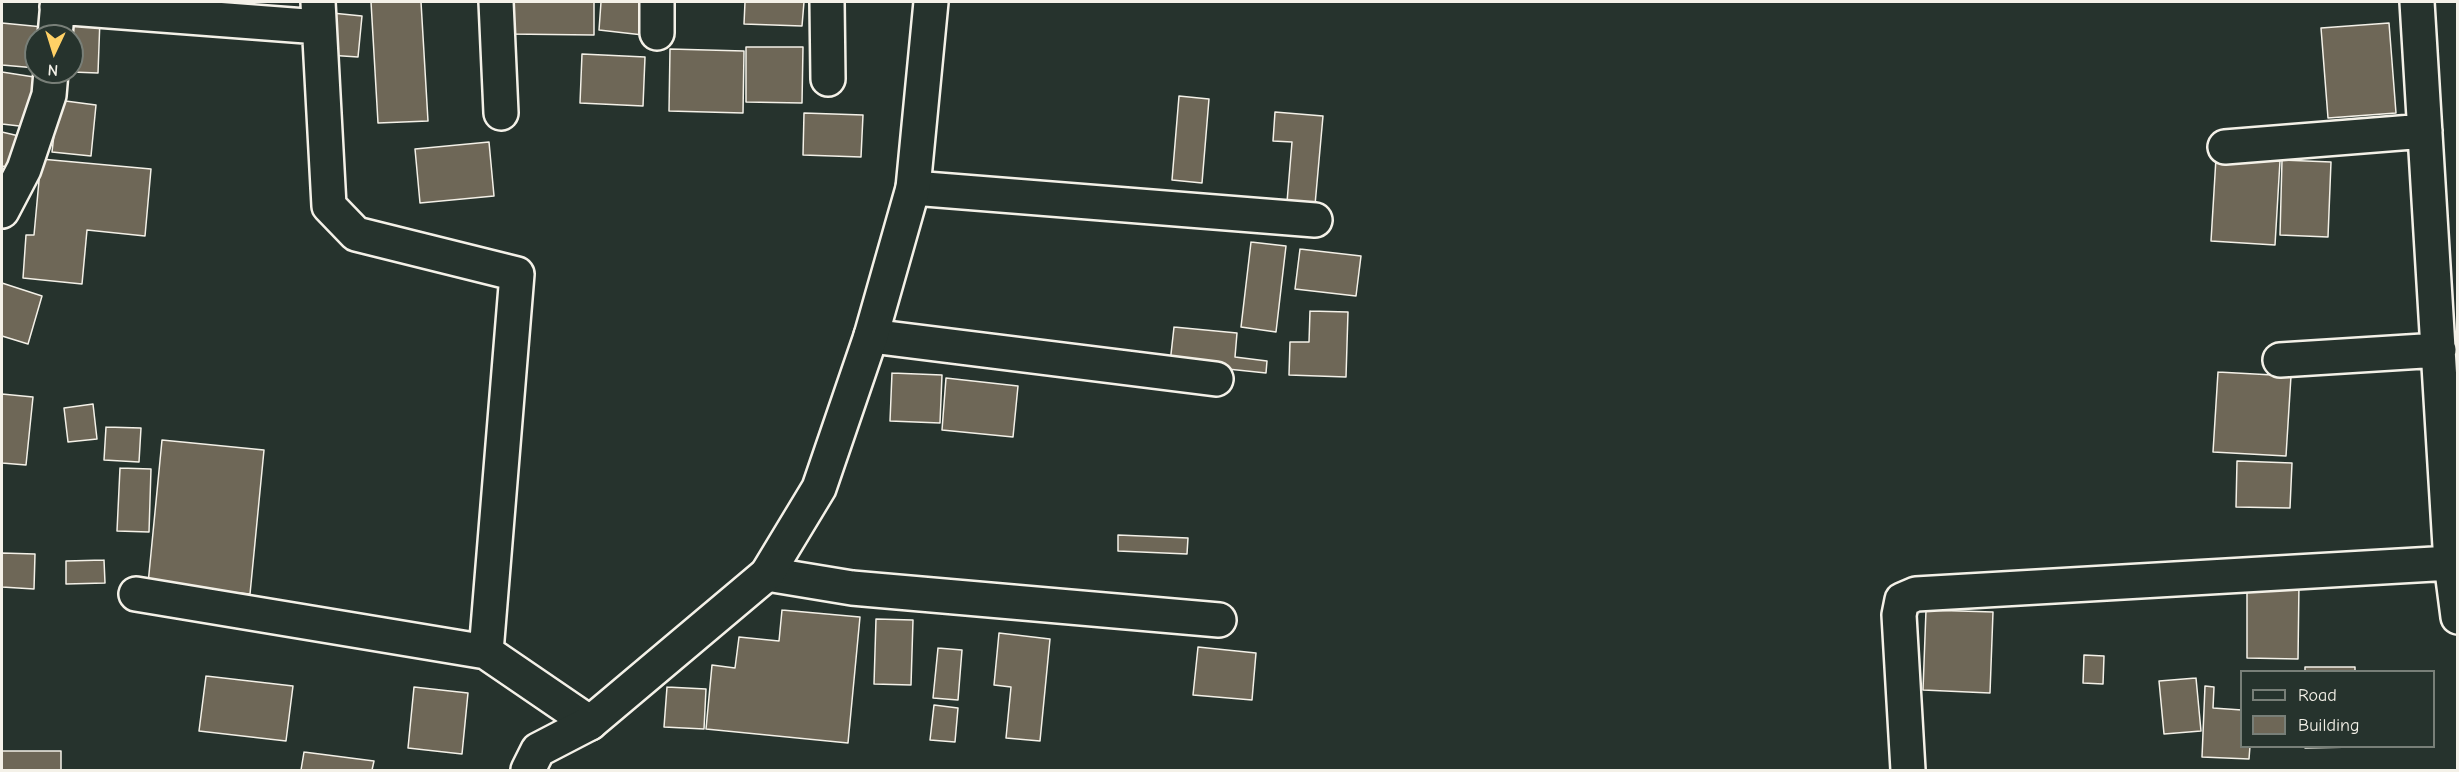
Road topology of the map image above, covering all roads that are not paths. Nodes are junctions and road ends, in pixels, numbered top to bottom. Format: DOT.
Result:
graph roads {
  1 [pos="496,2"];
  2 [pos="827,2"];
  3 [pos="931,2"];
  4 [pos="2417,2"];
  5 [pos="319,14"];
  6 [pos="57,15"];
  7 [pos="828,80"];
  8 [pos="50,84"];
  9 [pos="501,113"];
  10 [pos="2425,131"];
  11 [pos="2225,147"];
  12 [pos="913,188"];
  13 [pos="2,211"];
  14 [pos="1315,220"];
  15 [pos="871,336"];
  16 [pos="2439,350"];
  17 [pos="2280,360"];
  18 [pos="1216,380"];
  19 [pos="2451,563"];
  20 [pos="767,574"];
  21 [pos="136,594"];
  22 [pos="2457,617"];
  23 [pos="1219,620"];
  24 [pos="486,652"];
  25 [pos="590,723"];
  26 [pos="528,771"];
  27 [pos="1908,771"];
  1 -- 9 [label="street"];
  2 -- 7 [label="street"];
  3 -- 12 [label="street"];
  4 -- 10 [label="street"];
  5 -- 6 [label="street"];
  5 -- 24 [label="street"];
  8 -- 13 [label="street"];
  10 -- 11 [label="street"];
  10 -- 16 [label="street"];
  12 -- 14 [label="street"];
  12 -- 15 [label="street"];
  15 -- 18 [label="street"];
  15 -- 20 [label="street"];
  16 -- 17 [label="street"];
  16 -- 19 [label="street"];
  19 -- 22 [label="street"];
  19 -- 27 [label="street"];
  20 -- 23 [label="street"];
  20 -- 25 [label="street"];
  21 -- 24 [label="street"];
  24 -- 25 [label="street"];
  25 -- 26 [label="street"];
}
